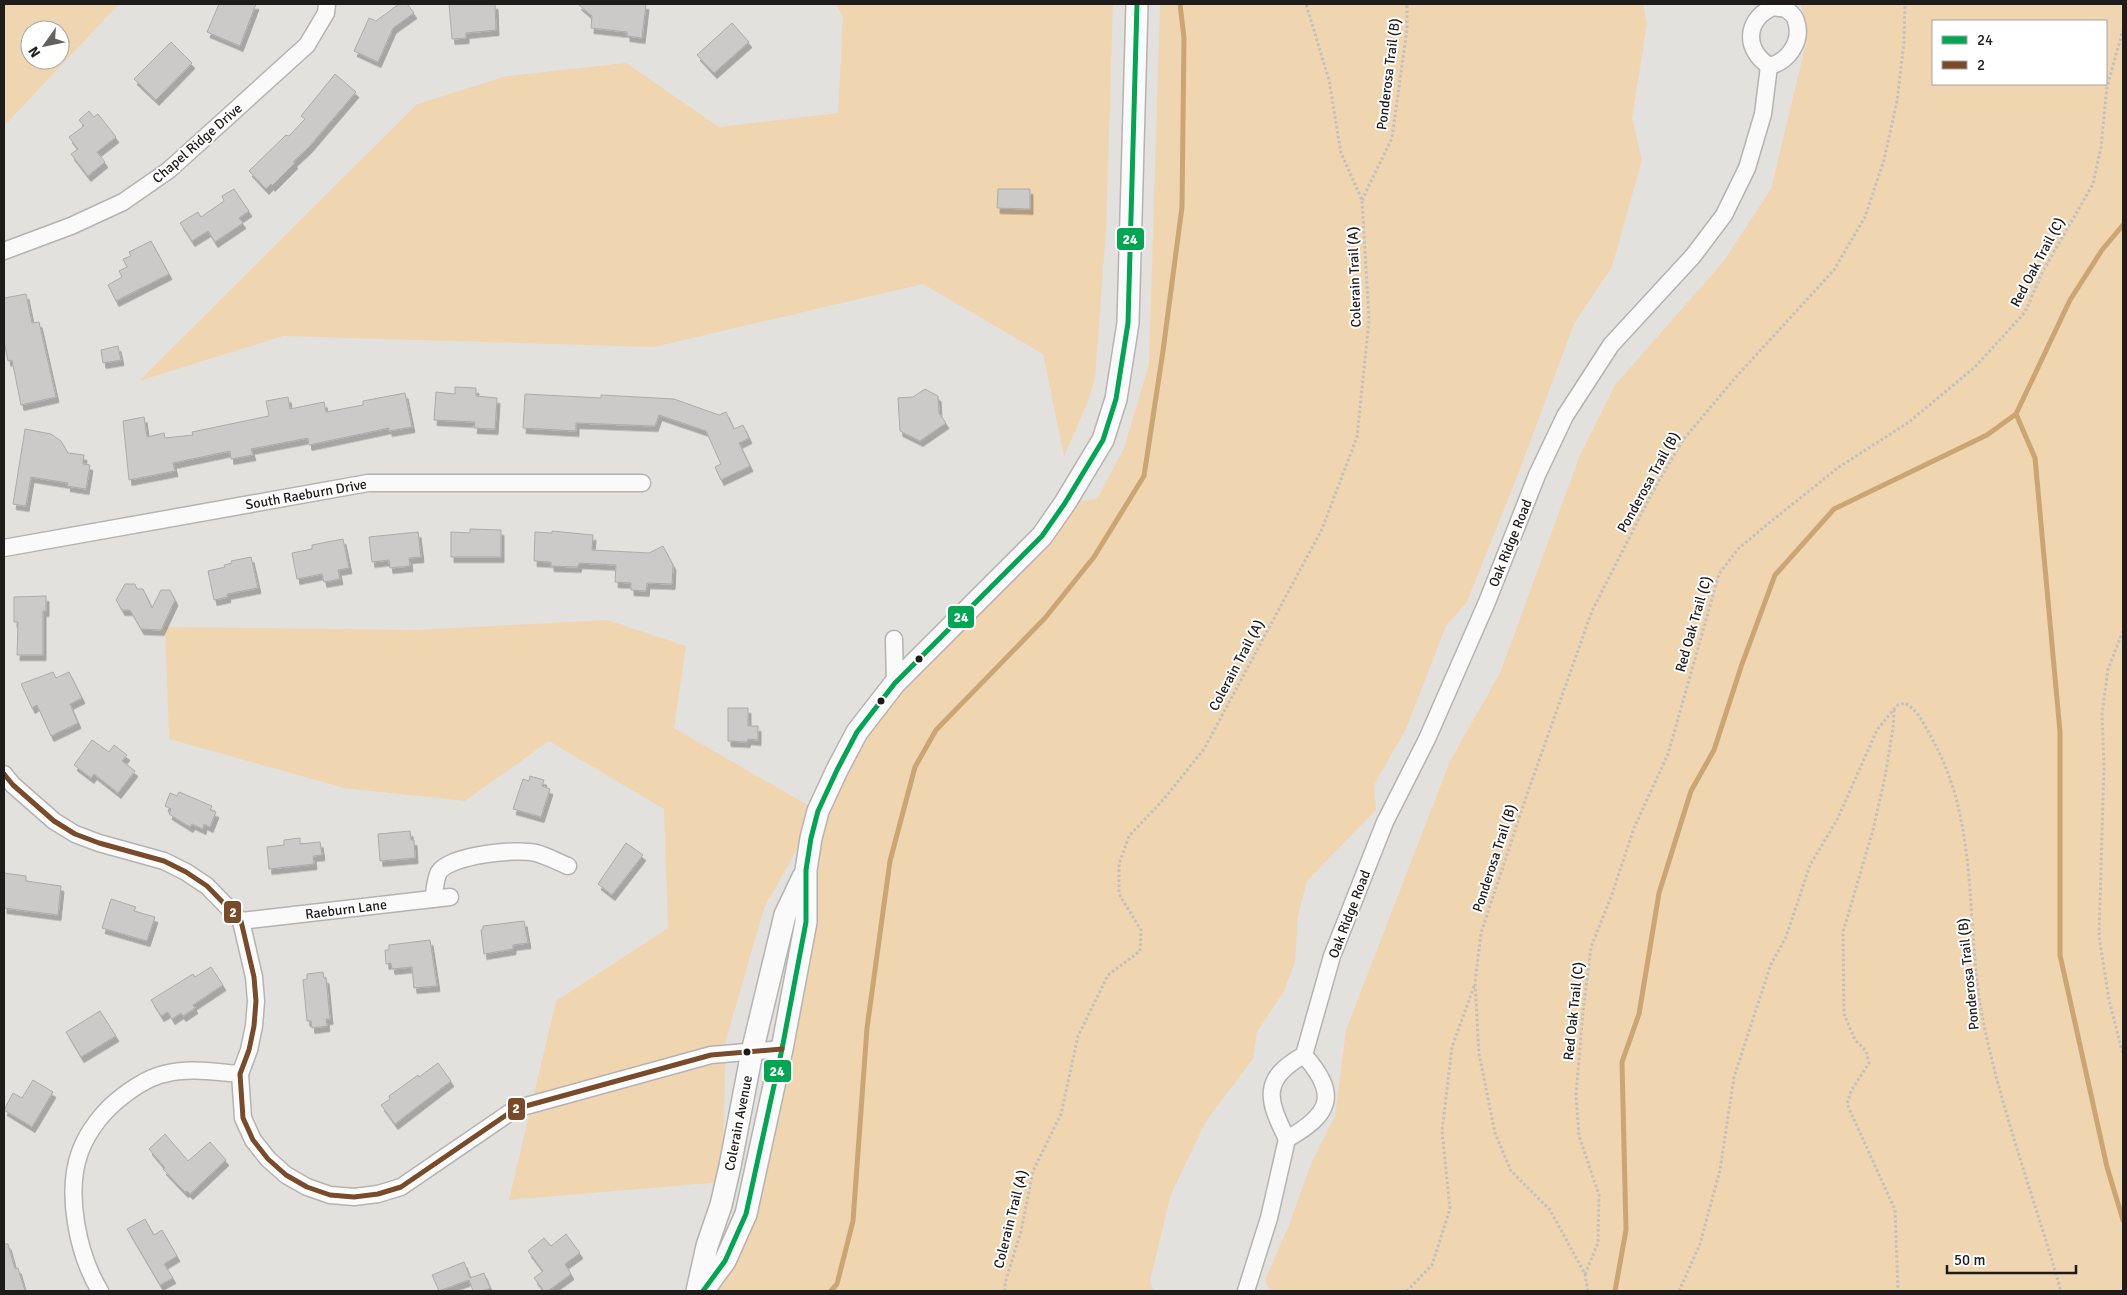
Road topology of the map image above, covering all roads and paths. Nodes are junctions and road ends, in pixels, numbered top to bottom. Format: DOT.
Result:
graph roads {
  1 [pos="326,4"];
  2 [pos="1137,4"];
  3 [pos="1306,4"];
  4 [pos="1407,4"];
  5 [pos="1905,4"];
  6 [pos="1787,6"];
  7 [pos="2123,30"];
  8 [pos="1769,66"];
  9 [pos="1362,200"];
  10 [pos="4,251"];
  11 [pos="642,483"];
  12 [pos="4,548"];
  13 [pos="2123,631"];
  14 [pos="894,639"];
  15 [pos="895,683"];
  16 [pos="1894,709"];
  17 [pos="7,785"];
  18 [pos="568,866"];
  19 [pos="806,870"];
  20 [pos="450,897"];
  21 [pos="433,899"];
  22 [pos="241,921"];
  23 [pos="1475,983"];
  24 [pos="782,1050"];
  25 [pos="752,1052"];
  26 [pos="1304,1055"];
  27 [pos="2123,1056"];
  28 [pos="240,1074"];
  29 [pos="1287,1139"];
  30 [pos="1586,1274"];
  31 [pos="100,1291"];
  32 [pos="697,1291"];
  33 [pos="703,1291"];
  34 [pos="1005,1291"];
  35 [pos="1246,1291"];
  36 [pos="1407,1291"];
  37 [pos="1588,1291"];
  38 [pos="1679,1291"];
  39 [pos="1898,1291"];
  40 [pos="2061,1291"];
  1 -- 10 [label="street, Chapel Ridge Drive"];
  2 -- 15 [label="main road, Colerain Avenue"];
  3 -- 9 [label="path, Colerain Trail (A)"];
  4 -- 9 [label="path, Ponderosa Trail (B)"];
  5 -- 23 [label="path, Ponderosa Trail (B)"];
  6 -- 8 [label="street"];
  6 -- 8 [label="street"];
  7 -- 30 [label="path, Red Oak Trail (C)"];
  8 -- 26 [label="street, Oak Ridge Road"];
  9 -- 34 [label="path, Colerain Trail (A)"];
  11 -- 12 [label="street, South Raeburn Drive"];
  13 -- 27 [label="path"];
  14 -- 15 [label="street"];
  15 -- 19 [label="main road, Colerain Avenue"];
  16 -- 38 [label="path"];
  16 -- 39 [label="path"];
  16 -- 40 [label="path, Ponderosa Trail (B)"];
  17 -- 22 [label="street"];
  18 -- 21 [label="street"];
  19 -- 24 [label="main road, Colerain Avenue"];
  19 -- 25 [label="main road, Colerain Avenue"];
  20 -- 21 [label="street, Raeburn Lane"];
  21 -- 22 [label="street, Raeburn Lane"];
  22 -- 28 [label="street"];
  23 -- 30 [label="path, Ponderosa Trail (B)"];
  23 -- 36 [label="path, Ponderosa Trail (B)"];
  24 -- 25 [label="street"];
  24 -- 33 [label="main road, Colerain Avenue"];
  25 -- 28 [label="street"];
  25 -- 32 [label="main road, Colerain Avenue"];
  26 -- 29 [label="street"];
  26 -- 29 [label="street"];
  28 -- 31 [label="street"];
  29 -- 35 [label="street"];
  30 -- 37 [label="path, Ponderosa Trail (B)"];
}
